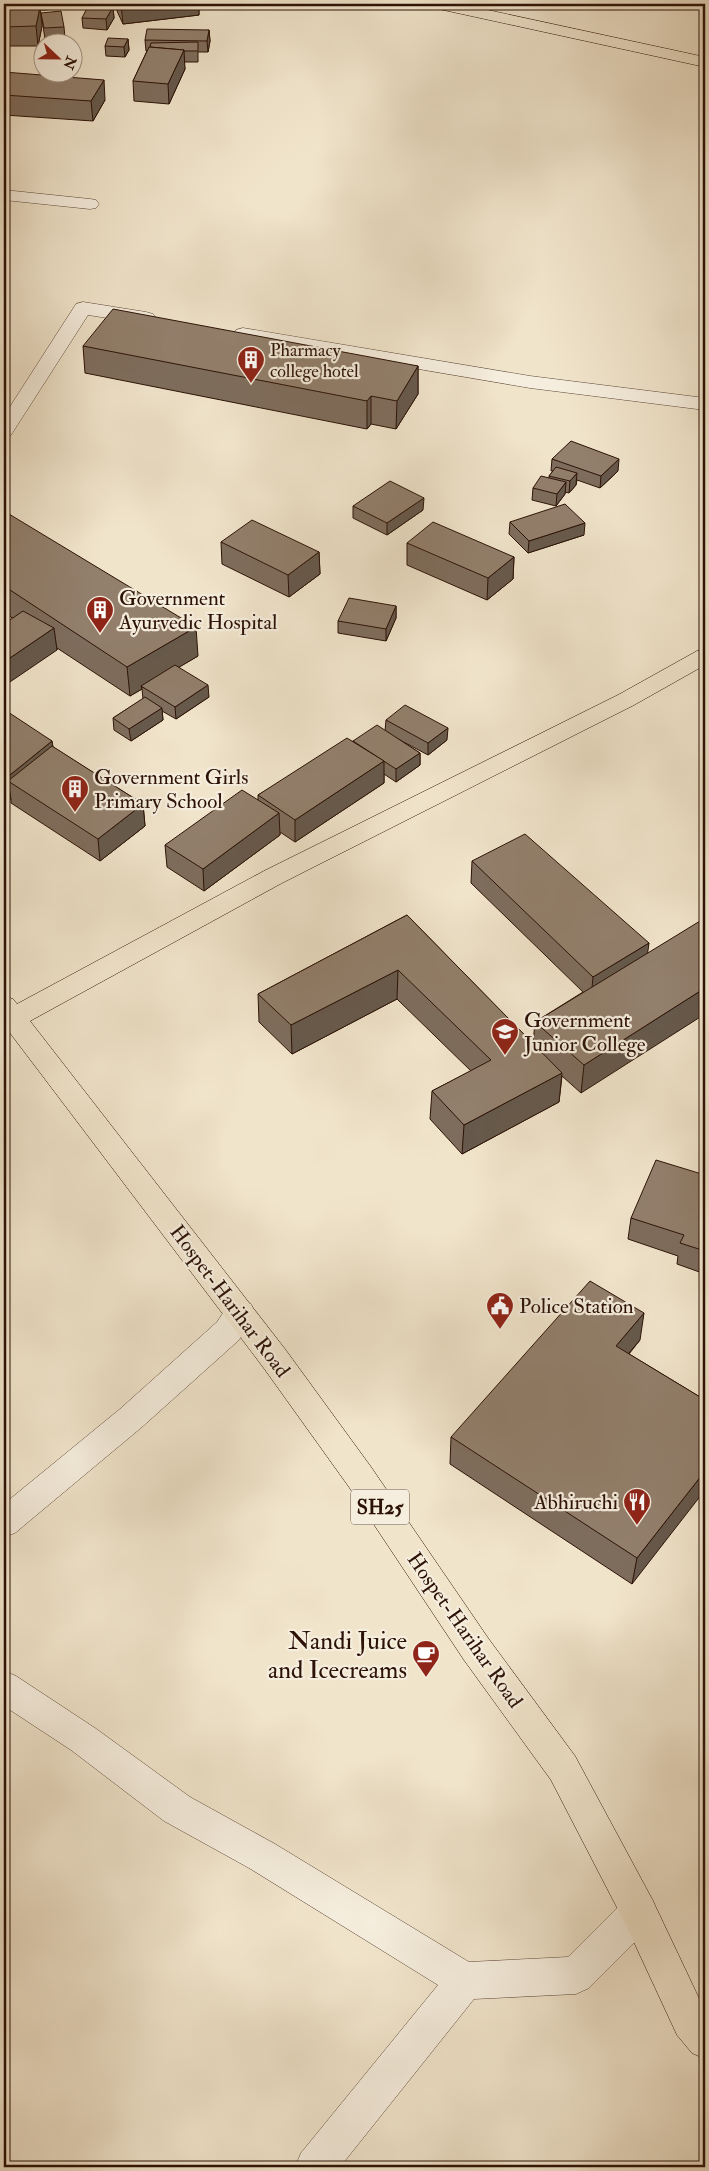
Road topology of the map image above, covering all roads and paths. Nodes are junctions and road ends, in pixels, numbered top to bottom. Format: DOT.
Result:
graph roads {
  1 [pos="54,4"];
  2 [pos="439,4"];
  3 [pos="4,10"];
  4 [pos="705,62"];
  5 [pos="4,195"];
  6 [pos="90,204"];
  7 [pos="160,321"];
  8 [pos="229,332"];
  9 [pos="705,404"];
  10 [pos="4,431"];
  11 [pos="705,656"];
  12 [pos="9,1012"];
  13 [pos="240,1312"];
  14 [pos="4,1523"];
  15 [pos="4,1687"];
  16 [pos="639,1912"];
  17 [pos="465,1981"];
  18 [pos="700,2022"];
  19 [pos="315,2167"];
  1 -- 3 [label="main road"];
  2 -- 4 [label="main road"];
  5 -- 6 [label="street"];
  7 -- 10 [label="street"];
  8 -- 9 [label="street"];
  11 -- 12 [label="main road"];
  12 -- 13 [label="main road, Hospet-Harihar Road / SH25"];
  13 -- 14 [label="street"];
  13 -- 16 [label="main road, Hospet-Harihar Road / SH25"];
  15 -- 17 [label="street"];
  16 -- 17 [label="street"];
  16 -- 18 [label="main road, Hospet-Harihar Road / SH25"];
  17 -- 19 [label="street"];
}
